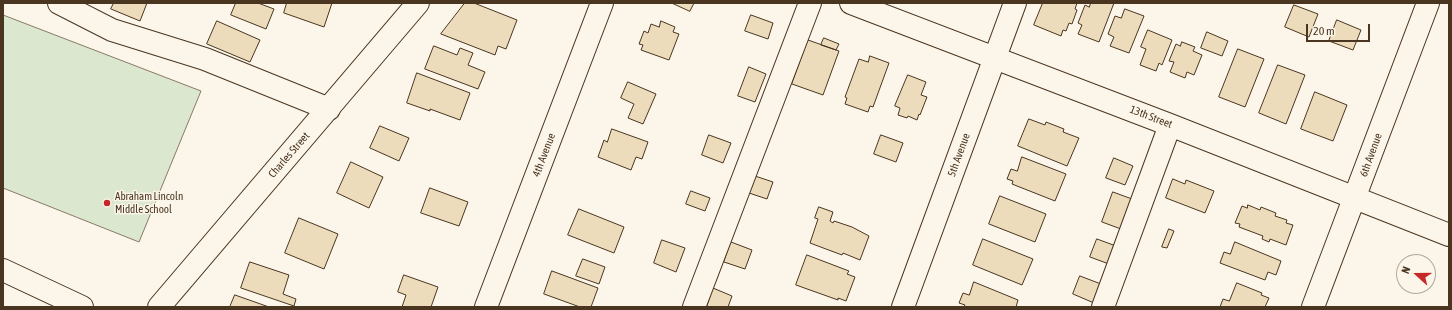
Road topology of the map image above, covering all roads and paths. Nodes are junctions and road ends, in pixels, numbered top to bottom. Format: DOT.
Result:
graph roads {
  1 [pos="59,3"];
  2 [pos="418,3"];
  3 [pos="602,3"];
  4 [pos="810,3"];
  5 [pos="851,3"];
  6 [pos="1015,3"];
  7 [pos="1428,3"];
  8 [pos="995,58"];
  9 [pos="329,108"];
  10 [pos="1170,125"];
  11 [pos="1356,197"];
  12 [pos="1449,235"];
  13 [pos="3,270"];
  14 [pos="82,307"];
  15 [pos="159,307"];
  16 [pos="486,307"];
  17 [pos="694,307"];
  18 [pos="903,307"];
  19 [pos="1102,307"];
  20 [pos="1313,307"];
  1 -- 9 [label="street"];
  2 -- 9 [label="street, Charles Street"];
  3 -- 16 [label="street, 4th Avenue"];
  4 -- 17 [label="street"];
  5 -- 8 [label="street, 13th Street"];
  6 -- 8 [label="street, 5th Avenue"];
  7 -- 11 [label="street, 6th Avenue"];
  8 -- 10 [label="street, 13th Street"];
  8 -- 18 [label="street, 5th Avenue"];
  9 -- 15 [label="street, Charles Street"];
  10 -- 11 [label="street, 13th Street"];
  10 -- 19 [label="street"];
  11 -- 12 [label="street, 13th Street"];
  11 -- 20 [label="street, 6th Avenue"];
  13 -- 14 [label="street"];
}
